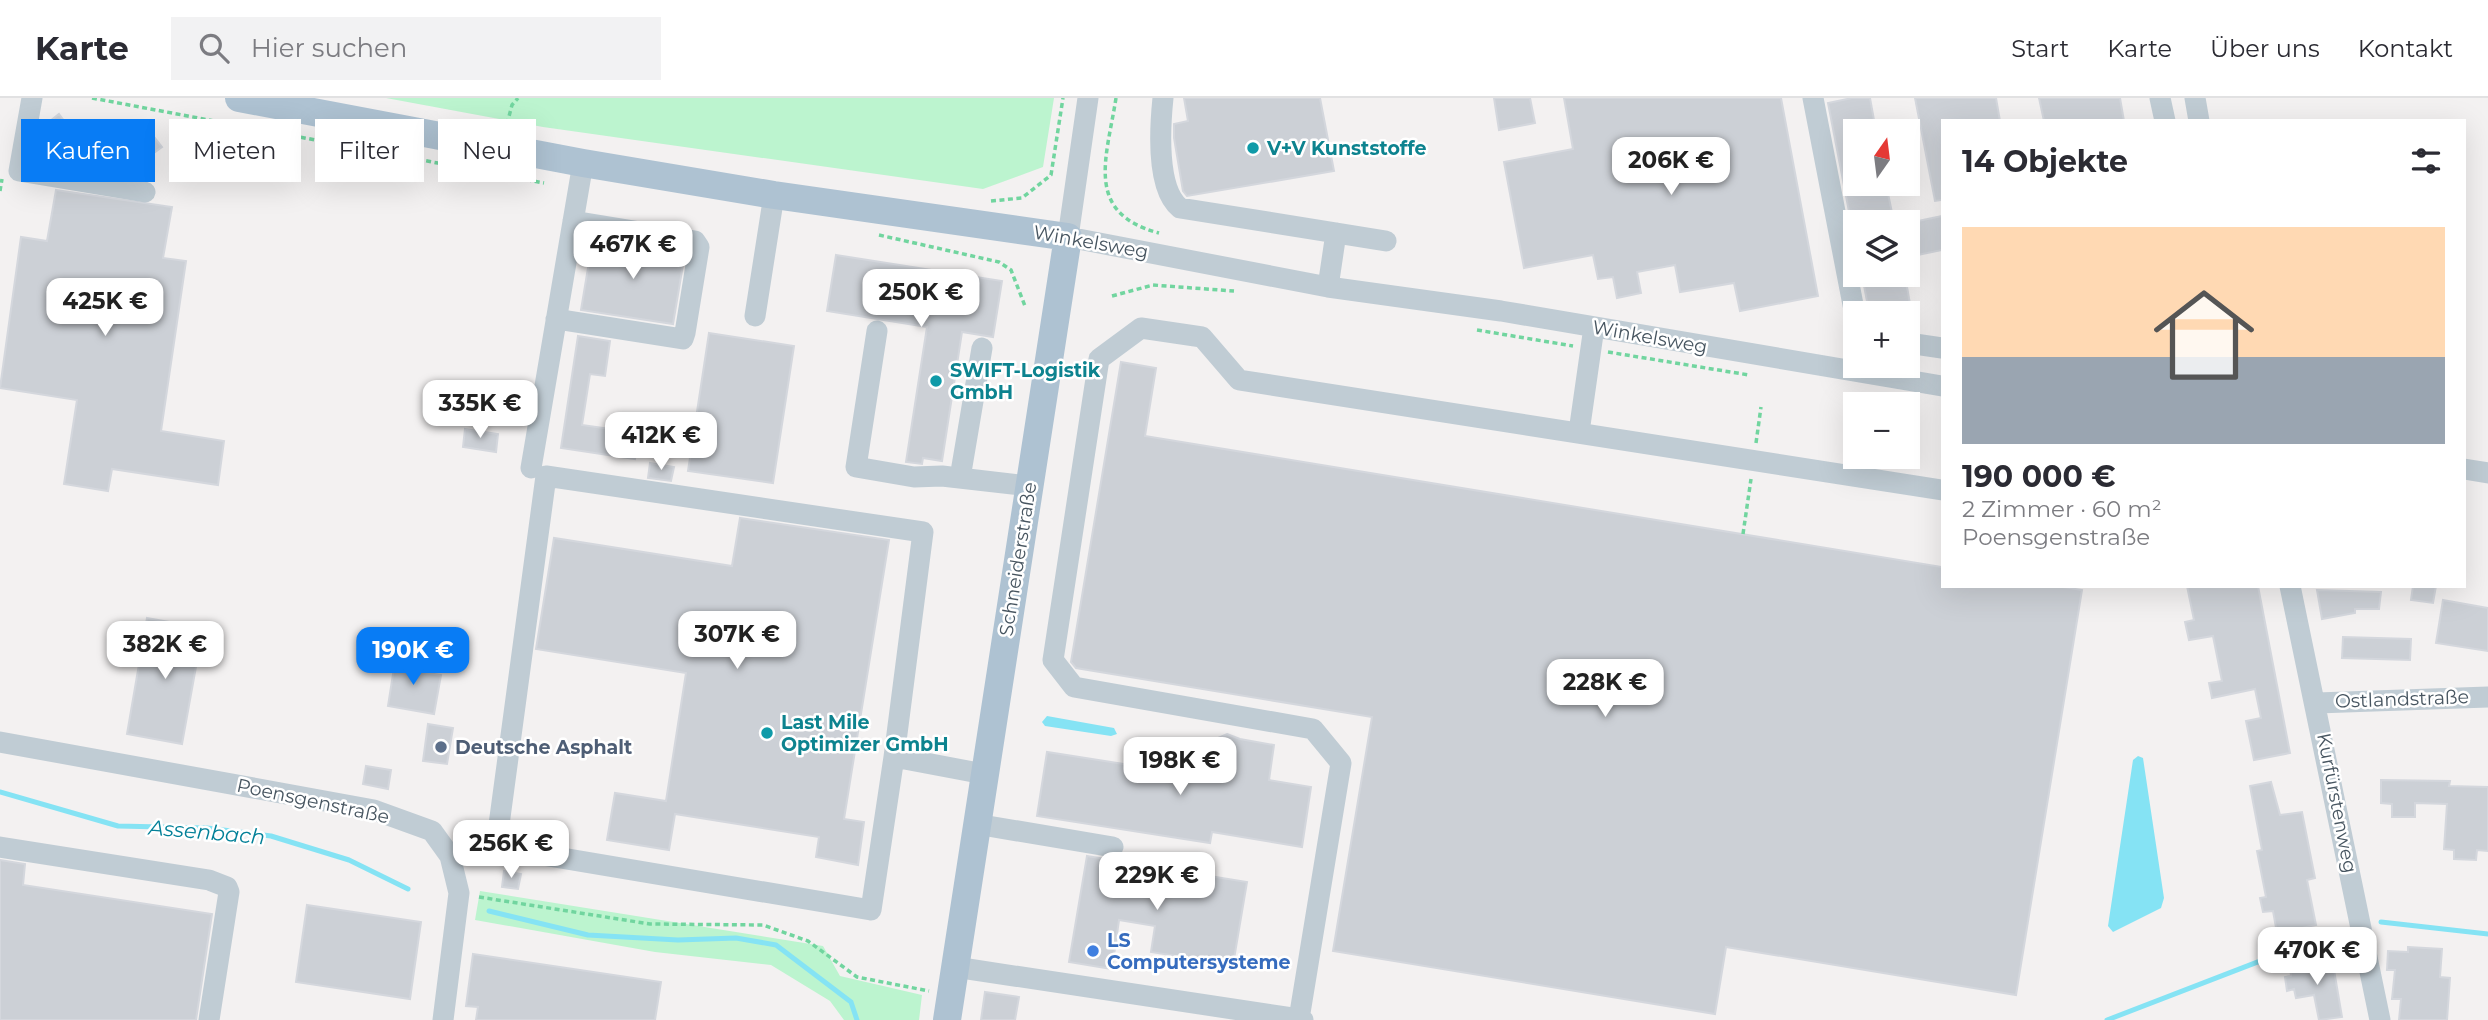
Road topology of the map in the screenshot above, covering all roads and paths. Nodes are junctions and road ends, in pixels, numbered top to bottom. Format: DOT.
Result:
graph roads {
  1 [pos="32,98"];
  2 [pos="92,98"];
  3 [pos="239,98"];
  4 [pos="518,98"];
  5 [pos="1063,98"];
  6 [pos="1088,98"];
  7 [pos="1116,98"];
  8 [pos="1163,98"];
  9 [pos="1813,98"];
  10 [pos="2160,98"];
  11 [pos="2195,98"];
  12 [pos="508,119"];
  13 [pos="2165,119"];
  14 [pos="2199,119"];
  15 [pos="583,163"];
  16 [pos="544,183"];
  17 [pos="145,192"];
  18 [pos="774,195"];
  19 [pos="983,202"];
  20 [pos="573,222"];
  21 [pos="1336,233"];
  22 [pos="1165,234"];
  23 [pos="1068,237"];
  24 [pos="1386,241"];
  25 [pos="1328,287"];
  26 [pos="1243,292"];
  27 [pos="1112,296"];
  28 [pos="1852,301"];
  29 [pos="755,316"];
  30 [pos="556,319"];
  31 [pos="1470,328"];
  32 [pos="877,331"];
  33 [pos="1592,338"];
  34 [pos="1920,345"];
  35 [pos="982,348"];
  36 [pos="1941,348"];
  37 [pos="1843,367"];
  38 [pos="1755,376"];
  39 [pos="1904,378"];
  40 [pos="1941,386"];
  41 [pos="1579,432"];
  42 [pos="531,468"];
  43 [pos="2466,469"];
  44 [pos="2488,473"];
  45 [pos="960,478"];
  46 [pos="1029,486"];
  47 [pos="1941,490"];
  48 [pos="2290,588"];
  49 [pos="2488,697"];
  50 [pos="2316,703"];
  51 [pos="0,742"];
  52 [pos="894,757"];
  53 [pos="984,774"];
  54 [pos="976,824"];
  55 [pos="0,847"];
  56 [pos="1113,847"];
  57 [pos="459,893"];
  58 [pos="955,967"];
  59 [pos="949,1007"];
  60 [pos="209,1020"];
  61 [pos="443,1020"];
  62 [pos="1301,1020"];
  63 [pos="2381,1020"];
  1 -- 17 [label="street"];
  2 -- 16 [label="path"];
  3 -- 15 [label="main road, Winkelsweg"];
  4 -- 12 [label="path"];
  5 -- 19 [label="path"];
  6 -- 23 [label="street, Schneiderstraße"];
  7 -- 22 [label="path"];
  8 -- 21 [label="street"];
  9 -- 28 [label="street"];
  10 -- 13 [label="street"];
  11 -- 14 [label="street"];
  15 -- 18 [label="main road, Winkelsweg"];
  15 -- 20 [label="street"];
  18 -- 23 [label="main road, Winkelsweg"];
  18 -- 29 [label="street"];
  20 -- 30 [label="street"];
  20 -- 30 [label="street"];
  21 -- 24 [label="street"];
  21 -- 25 [label="street"];
  23 -- 25 [label="street, Winkelsweg"];
  23 -- 46 [label="main road, Schneiderstraße"];
  25 -- 33 [label="street, Winkelsweg"];
  26 -- 27 [label="path"];
  30 -- 42 [label="street"];
  31 -- 33 [label="path"];
  32 -- 45 [label="street"];
  33 -- 37 [label="street, Winkelsweg"];
  33 -- 38 [label="path"];
  33 -- 41 [label="street"];
  34 -- 36 [label="street"];
  35 -- 45 [label="street"];
  39 -- 40 [label="street, Winkelsweg"];
  41 -- 47 [label="street"];
  41 -- 62 [label="street"];
  43 -- 44 [label="street"];
  45 -- 46 [label="street"];
  46 -- 53 [label="main road, Schneiderstraße"];
  48 -- 50 [label="street, Kurfürstenweg"];
  49 -- 50 [label="street, Ostlandstraße"];
  50 -- 63 [label="street, Kurfürstenweg"];
  51 -- 57 [label="street, Poensgenstraße"];
  52 -- 52 [label="street"];
  52 -- 53 [label="street"];
  53 -- 54 [label="main road, Schneiderstraße"];
  54 -- 56 [label="street"];
  54 -- 58 [label="main road, Schneiderstraße"];
  55 -- 60 [label="street"];
  57 -- 59 [label="path"];
  57 -- 61 [label="street, Poensgenstraße"];
  58 -- 59 [label="main road, Schneiderstraße"];
  58 -- 62 [label="street"];
}
